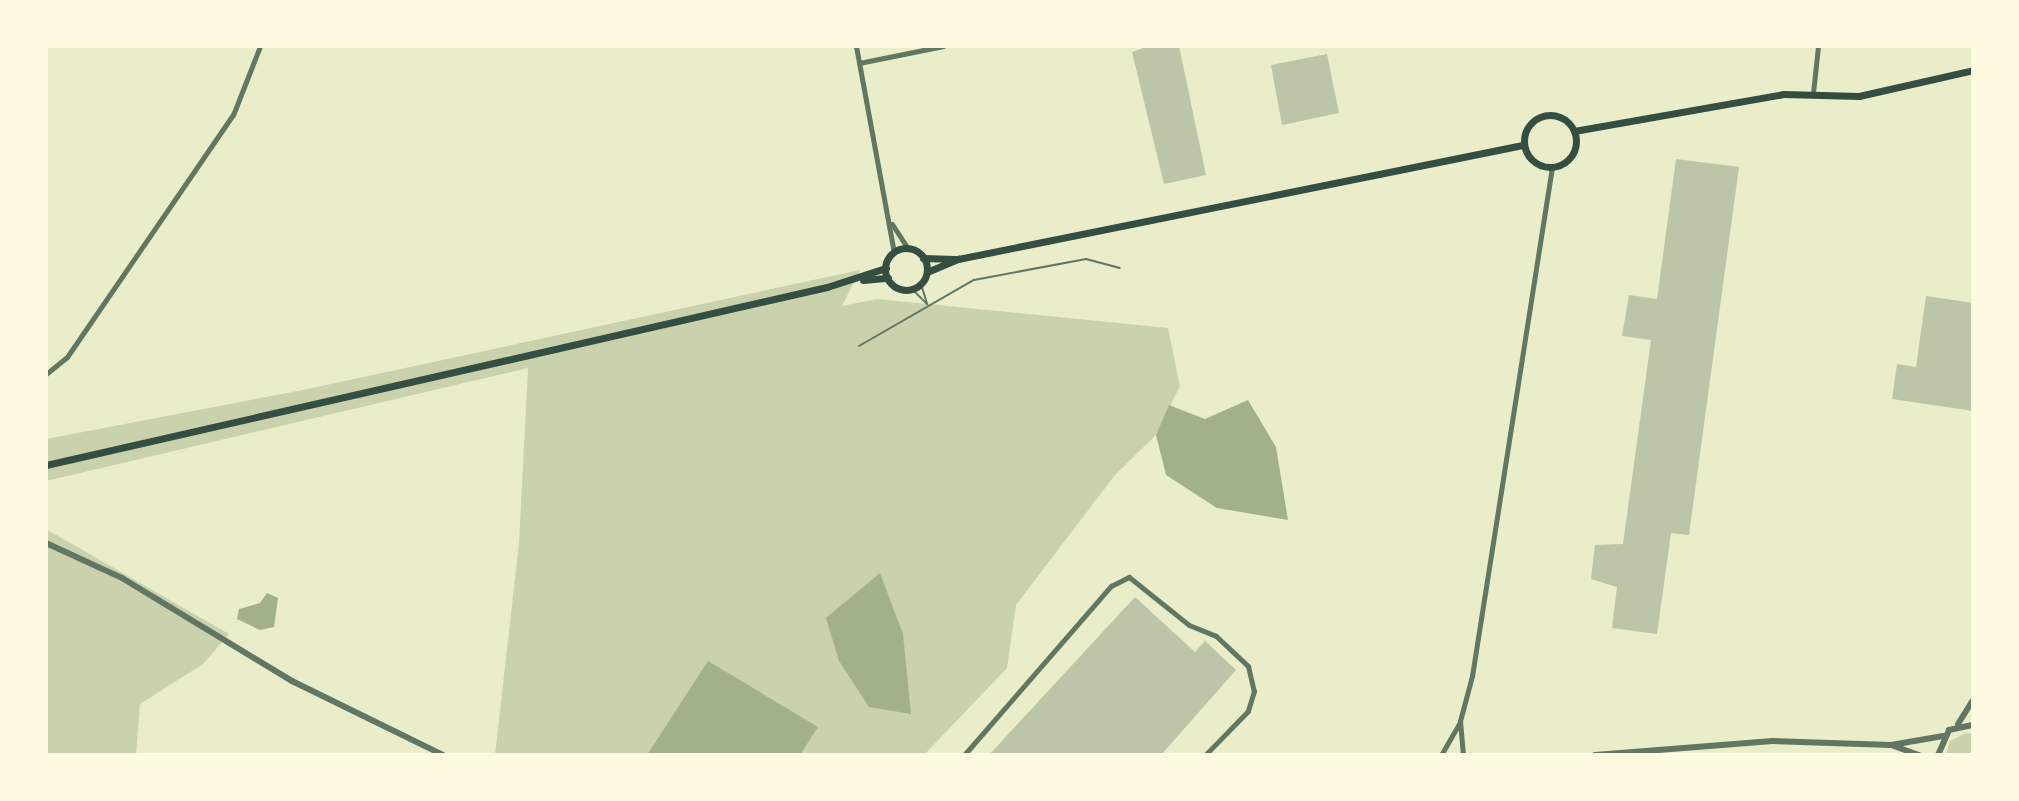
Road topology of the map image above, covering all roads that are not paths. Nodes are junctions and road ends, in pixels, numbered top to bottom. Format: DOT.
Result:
graph roads {
  1 [pos="260,46"];
  2 [pos="856,46"];
  3 [pos="943,46"];
  4 [pos="1818,46"];
  5 [pos="859,63"];
  6 [pos="1973,70"];
  7 [pos="1813,93"];
  8 [pos="1574,131"];
  9 [pos="1523,145"];
  10 [pos="1552,167"];
  11 [pos="892,223"];
  12 [pos="908,249"];
  13 [pos="894,253"];
  14 [pos="923,258"];
  15 [pos="958,259"];
  16 [pos="886,268"];
  17 [pos="1120,268"];
  18 [pos="927,272"];
  19 [pos="888,278"];
  20 [pos="852,281"];
  21 [pos="921,284"];
  22 [pos="912,289"];
  23 [pos="927,305"];
  24 [pos="859,346"];
  25 [pos="46,374"];
  26 [pos="46,465"];
  27 [pos="46,543"];
  28 [pos="1973,700"];
  29 [pos="1460,721"];
  30 [pos="1973,725"];
  31 [pos="1957,726"];
  32 [pos="1943,736"];
  33 [pos="1891,745"];
  34 [pos="443,755"];
  35 [pos="964,755"];
  36 [pos="1205,755"];
  37 [pos="1441,755"];
  38 [pos="1463,755"];
  39 [pos="1595,755"];
  40 [pos="1919,755"];
  41 [pos="1938,755"];
  1 -- 25 [label="street"];
  2 -- 5 [label="street"];
  3 -- 5 [label="street"];
  4 -- 7 [label="street"];
  5 -- 11 [label="street"];
  6 -- 7 [label="main road"];
  7 -- 8 [label="main road"];
  8 -- 9 [label="main road"];
  8 -- 10 [label="main road"];
  9 -- 10 [label="main road"];
  9 -- 15 [label="main road"];
  10 -- 29 [label="street"];
  11 -- 12 [label="street"];
  11 -- 13 [label="street"];
  12 -- 13 [label="main road"];
  12 -- 14 [label="main road"];
  13 -- 16 [label="main road"];
  14 -- 15 [label="main road"];
  14 -- 18 [label="main road"];
  15 -- 18 [label="main road"];
  16 -- 19 [label="main road"];
  16 -- 20 [label="main road"];
  17 -- 23 [label="lane"];
  18 -- 21 [label="main road"];
  19 -- 20 [label="main road"];
  19 -- 22 [label="main road"];
  20 -- 26 [label="main road"];
  21 -- 22 [label="main road"];
  21 -- 23 [label="lane"];
  22 -- 23 [label="lane"];
  23 -- 24 [label="lane"];
  27 -- 34 [label="street"];
  28 -- 31 [label="street"];
  29 -- 37 [label="street"];
  29 -- 38 [label="street"];
  30 -- 31 [label="street"];
  31 -- 32 [label="street"];
  32 -- 33 [label="street"];
  32 -- 41 [label="street"];
  33 -- 39 [label="street"];
  33 -- 40 [label="street"];
  35 -- 36 [label="street"];
}
